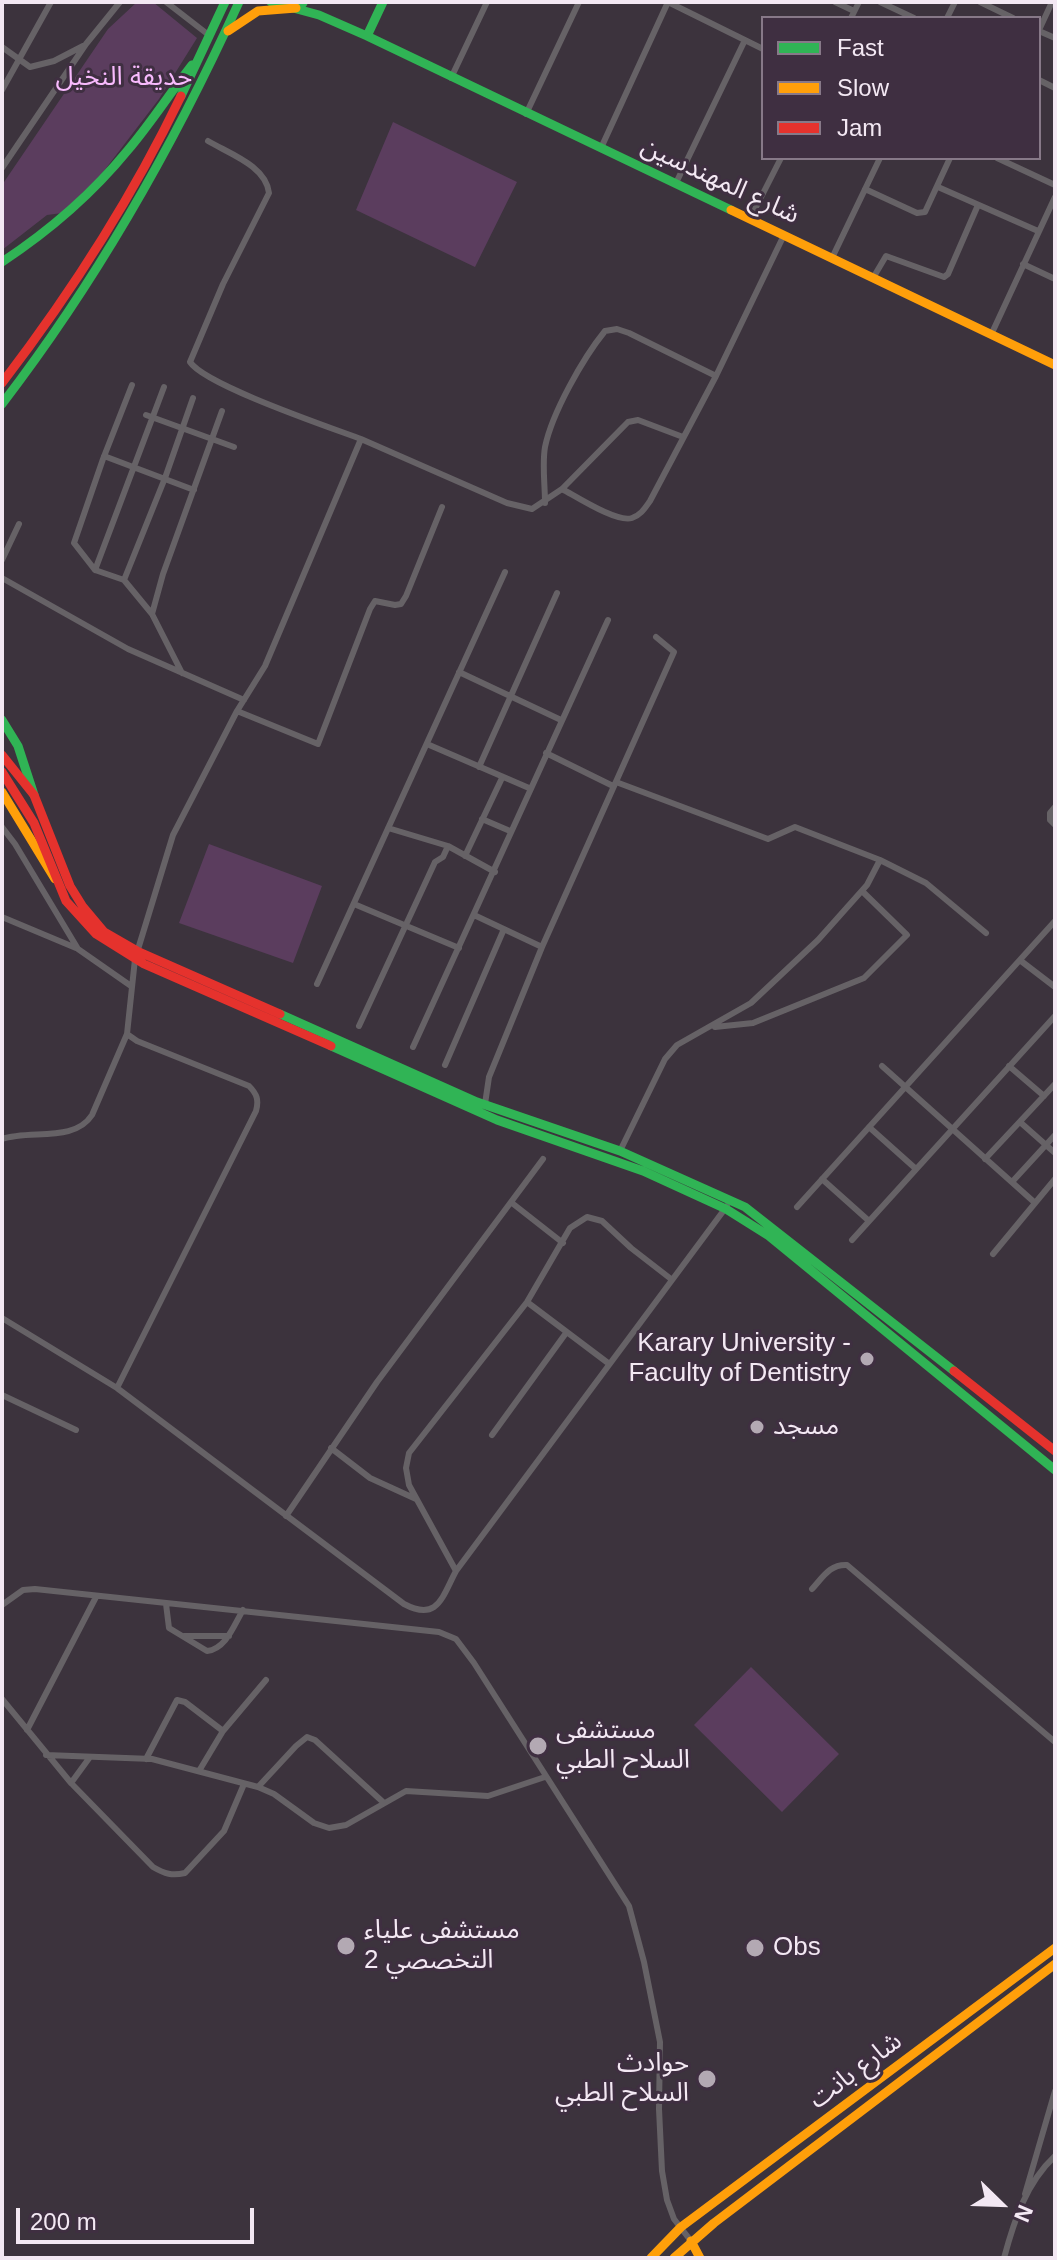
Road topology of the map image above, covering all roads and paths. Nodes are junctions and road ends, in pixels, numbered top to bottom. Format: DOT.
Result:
graph roads {
  1 [pos="51,2"];
  2 [pos="120,2"];
  3 [pos="166,2"];
  4 [pos="225,2"];
  5 [pos="239,2"];
  6 [pos="271,2"];
  7 [pos="383,2"];
  8 [pos="487,2"];
  9 [pos="579,2"];
  10 [pos="668,2"];
  11 [pos="835,2"];
  12 [pos="859,2"];
  13 [pos="880,2"];
  14 [pos="980,2"];
  15 [pos="1052,2"];
  16 [pos="300,4"];
  17 [pos="852,15"];
  18 [pos="910,16"];
  19 [pos="1009,16"];
  20 [pos="1041,26"];
  21 [pos="225,34"];
  22 [pos="210,36"];
  23 [pos="367,36"];
  24 [pos="745,40"];
  25 [pos="86,44"];
  26 [pos="2,47"];
  27 [pos="761,48"];
  28 [pos="203,52"];
  29 [pos="20,61"];
  30 [pos="451,78"];
  31 [pos="2,90"];
  32 [pos="526,114"];
  33 [pos="208,141"];
  34 [pos="601,148"];
  35 [pos="780,160"];
  36 [pos="879,160"];
  37 [pos="949,160"];
  38 [pos="1003,160"];
  39 [pos="2,168"];
  40 [pos="676,183"];
  41 [pos="1055,185"];
  42 [pos="938,187"];
  43 [pos="865,189"];
  44 [pos="1055,197"];
  45 [pos="978,205"];
  46 [pos="750,219"];
  47 [pos="1038,231"];
  48 [pos="784,235"];
  49 [pos="832,258"];
  50 [pos="2,262"];
  51 [pos="1023,264"];
  52 [pos="873,278"];
  53 [pos="1055,279"];
  54 [pos="991,335"];
  55 [pos="1055,365"];
  56 [pos="716,376"];
  57 [pos="2,383"];
  58 [pos="132,385"];
  59 [pos="164,387"];
  60 [pos="193,398"];
  61 [pos="2,404"];
  62 [pos="222,411"];
  63 [pos="149,416"];
  64 [pos="182,428"];
  65 [pos="683,437"];
  66 [pos="361,439"];
  67 [pos="213,440"];
  68 [pos="234,447"];
  69 [pos="104,456"];
  70 [pos="134,470"];
  71 [pos="165,478"];
  72 [pos="562,489"];
  73 [pos="194,490"];
  74 [pos="545,503"];
  75 [pos="442,507"];
  76 [pos="19,524"];
  77 [pos="2,560"];
  78 [pos="95,570"];
  79 [pos="505,572"];
  80 [pos="2,578"];
  81 [pos="124,580"];
  82 [pos="557,593"];
  83 [pos="152,614"];
  84 [pos="608,620"];
  85 [pos="656,637"];
  86 [pos="459,672"];
  87 [pos="182,673"];
  88 [pos="510,696"];
  89 [pos="244,700"];
  90 [pos="237,711"];
  91 [pos="2,720"];
  92 [pos="561,720"];
  93 [pos="427,744"];
  94 [pos="546,753"];
  95 [pos="2,755"];
  96 [pos="479,767"];
  97 [pos="2,772"];
  98 [pos="502,778"];
  99 [pos="614,784"];
  100 [pos="529,788"];
  101 [pos="2,792"];
  102 [pos="34,795"];
  103 [pos="1055,807"];
  104 [pos="482,819"];
  105 [pos="1055,825"];
  106 [pos="2,827"];
  107 [pos="388,828"];
  108 [pos="510,831"];
  109 [pos="448,846"];
  110 [pos="465,856"];
  111 [pos="880,860"];
  112 [pos="495,872"];
  113 [pos="55,879"];
  114 [pos="862,891"];
  115 [pos="354,904"];
  116 [pos="474,915"];
  117 [pos="2,917"];
  118 [pos="1055,921"];
  119 [pos="406,926"];
  120 [pos="504,929"];
  121 [pos="986,933"];
  122 [pos="542,947"];
  123 [pos="459,948"];
  124 [pos="78,949"];
  125 [pos="136,955"];
  126 [pos="1021,961"];
  127 [pos="317,984"];
  128 [pos="131,986"];
  129 [pos="1055,987"];
  130 [pos="1055,1016"];
  131 [pos="359,1026"];
  132 [pos="711,1027"];
  133 [pos="127,1034"];
  134 [pos="413,1047"];
  135 [pos="445,1065"];
  136 [pos="882,1066"];
  137 [pos="1009,1066"];
  138 [pos="1055,1084"];
  139 [pos="904,1088"];
  140 [pos="1044,1096"];
  141 [pos="485,1104"];
  142 [pos="1020,1122"];
  143 [pos="869,1127"];
  144 [pos="951,1130"];
  145 [pos="1055,1135"];
  146 [pos="2,1139"];
  147 [pos="1047,1144"];
  148 [pos="620,1151"];
  149 [pos="1055,1153"];
  150 [pos="543,1159"];
  151 [pos="985,1159"];
  152 [pos="916,1169"];
  153 [pos="822,1179"];
  154 [pos="1055,1179"];
  155 [pos="1012,1182"];
  156 [pos="1034,1202"];
  157 [pos="512,1203"];
  158 [pos="728,1204"];
  159 [pos="797,1207"];
  160 [pos="869,1221"];
  161 [pos="852,1240"];
  162 [pos="563,1243"];
  163 [pos="993,1254"];
  164 [pos="671,1279"];
  165 [pos="527,1302"];
  166 [pos="2,1318"];
  167 [pos="566,1333"];
  168 [pos="926,1358"];
  169 [pos="608,1363"];
  170 [pos="117,1388"];
  171 [pos="2,1395"];
  172 [pos="76,1430"];
  173 [pos="492,1435"];
  174 [pos="331,1448"];
  175 [pos="1055,1451"];
  176 [pos="1055,1470"];
  177 [pos="418,1501"];
  178 [pos="286,1516"];
  179 [pos="456,1571"];
  180 [pos="812,1589"];
  181 [pos="96,1597"];
  182 [pos="166,1604"];
  183 [pos="2,1605"];
  184 [pos="243,1610"];
  185 [pos="182,1636"];
  186 [pos="229,1636"];
  187 [pos="266,1680"];
  188 [pos="2,1699"];
  189 [pos="27,1730"];
  190 [pos="223,1731"];
  191 [pos="1055,1742"];
  192 [pos="46,1755"];
  193 [pos="90,1757"];
  194 [pos="146,1759"];
  195 [pos="199,1771"];
  196 [pos="545,1777"];
  197 [pos="71,1783"];
  198 [pos="244,1784"];
  199 [pos="258,1787"];
  200 [pos="384,1803"];
  201 [pos="1055,1948"];
  202 [pos="1054,1969"];
  203 [pos="1055,2091"];
  204 [pos="1055,2156"];
  205 [pos="1023,2201"];
  206 [pos="681,2227"];
  207 [pos="691,2241"];
  208 [pos="651,2258"];
  209 [pos="674,2258"];
  210 [pos="700,2258"];
  211 [pos="1004,2258"];
  1 -- 29 [label="street"];
  2 -- 25 [label="street"];
  3 -- 22 [label="street"];
  4 -- 22 [label="main road"];
  5 -- 21 [label="main road"];
  6 -- 16 [label="main road, شارع المهندسين"];
  7 -- 23 [label="main road"];
  8 -- 30 [label="street"];
  9 -- 32 [label="street"];
  10 -- 24 [label="street"];
  10 -- 34 [label="street"];
  11 -- 17 [label="street"];
  12 -- 17 [label="street"];
  13 -- 18 [label="street"];
  14 -- 19 [label="street"];
  15 -- 20 [label="street"];
  16 -- 21 [label="main road"];
  16 -- 23 [label="main road, شارع المهندسين"];
  21 -- 61 [label="main road"];
  22 -- 28 [label="main road"];
  23 -- 30 [label="main road, شارع المهندسين"];
  24 -- 27 [label="street"];
  24 -- 40 [label="street"];
  25 -- 29 [label="street"];
  25 -- 39 [label="street"];
  26 -- 29 [label="street"];
  28 -- 50 [label="main road"];
  28 -- 57 [label="main road"];
  29 -- 31 [label="street"];
  30 -- 32 [label="main road, شارع المهندسين"];
  32 -- 34 [label="main road, شارع المهندسين"];
  33 -- 66 [label="street"];
  34 -- 40 [label="main road, شارع المهندسين"];
  35 -- 46 [label="street"];
  36 -- 43 [label="street"];
  37 -- 42 [label="street"];
  38 -- 41 [label="street"];
  40 -- 46 [label="main road, شارع المهندسين"];
  42 -- 43 [label="street"];
  42 -- 45 [label="street"];
  43 -- 49 [label="street"];
  44 -- 47 [label="street"];
  45 -- 47 [label="street"];
  45 -- 52 [label="street"];
  46 -- 48 [label="main road, شارع المهندسين"];
  47 -- 51 [label="street"];
  48 -- 49 [label="main road, شارع المهندسين"];
  48 -- 56 [label="street"];
  49 -- 52 [label="main road, شارع المهندسين"];
  51 -- 53 [label="street"];
  51 -- 54 [label="street"];
  52 -- 54 [label="main road, شارع المهندسين"];
  54 -- 55 [label="main road, شارع المهندسين"];
  56 -- 65 [label="street"];
  56 -- 74 [label="street"];
  58 -- 69 [label="street"];
  59 -- 63 [label="street"];
  60 -- 64 [label="street"];
  62 -- 67 [label="street"];
  63 -- 64 [label="street"];
  63 -- 70 [label="street"];
  64 -- 67 [label="street"];
  64 -- 71 [label="street"];
  65 -- 72 [label="street"];
  65 -- 72 [label="street"];
  66 -- 74 [label="street"];
  66 -- 89 [label="street"];
  67 -- 68 [label="street"];
  67 -- 73 [label="street"];
  69 -- 70 [label="street"];
  69 -- 78 [label="street"];
  70 -- 71 [label="street"];
  70 -- 78 [label="street"];
  71 -- 73 [label="street"];
  71 -- 81 [label="street"];
  72 -- 74 [label="street"];
  73 -- 83 [label="street"];
  75 -- 90 [label="street"];
  76 -- 77 [label="street"];
  78 -- 81 [label="street"];
  79 -- 86 [label="street"];
  80 -- 87 [label="street"];
  81 -- 83 [label="street"];
  82 -- 88 [label="street"];
  83 -- 87 [label="street"];
  84 -- 92 [label="street"];
  85 -- 99 [label="street"];
  86 -- 88 [label="street"];
  86 -- 93 [label="street"];
  87 -- 89 [label="street"];
  88 -- 92 [label="street"];
  88 -- 96 [label="street"];
  89 -- 90 [label="street"];
  90 -- 125 [label="street"];
  91 -- 102 [label="main road"];
  92 -- 94 [label="street"];
  93 -- 96 [label="street"];
  93 -- 107 [label="street"];
  94 -- 99 [label="street"];
  94 -- 100 [label="street"];
  95 -- 102 [label="main road"];
  96 -- 98 [label="street"];
  97 -- 113 [label="main road"];
  98 -- 100 [label="street"];
  98 -- 104 [label="street"];
  99 -- 111 [label="street"];
  99 -- 122 [label="street"];
  100 -- 108 [label="street"];
  101 -- 113 [label="main road"];
  102 -- 125 [label="main road"];
  103 -- 105 [label="street"];
  104 -- 108 [label="street"];
  104 -- 110 [label="street"];
  106 -- 124 [label="street"];
  107 -- 109 [label="street"];
  107 -- 115 [label="street"];
  108 -- 112 [label="street"];
  109 -- 110 [label="street"];
  109 -- 119 [label="street"];
  110 -- 112 [label="street"];
  111 -- 114 [label="street"];
  111 -- 121 [label="street"];
  112 -- 116 [label="street"];
  113 -- 125 [label="main road"];
  114 -- 132 [label="street"];
  114 -- 132 [label="street"];
  115 -- 119 [label="street"];
  115 -- 127 [label="street"];
  116 -- 120 [label="street"];
  116 -- 123 [label="street"];
  117 -- 124 [label="street"];
  118 -- 126 [label="street"];
  119 -- 123 [label="street"];
  119 -- 131 [label="street"];
  120 -- 122 [label="street"];
  120 -- 135 [label="street"];
  122 -- 141 [label="street"];
  123 -- 134 [label="street"];
  124 -- 128 [label="street"];
  125 -- 128 [label="street"];
  125 -- 141 [label="main road"];
  125 -- 158 [label="main road"];
  126 -- 129 [label="street"];
  126 -- 139 [label="street"];
  128 -- 133 [label="street"];
  130 -- 137 [label="street"];
  132 -- 148 [label="street"];
  133 -- 146 [label="street"];
  133 -- 170 [label="street"];
  136 -- 139 [label="street"];
  137 -- 140 [label="street"];
  137 -- 144 [label="street"];
  138 -- 140 [label="street"];
  139 -- 143 [label="street"];
  139 -- 144 [label="street"];
  140 -- 142 [label="street"];
  141 -- 148 [label="main road"];
  142 -- 147 [label="street"];
  142 -- 151 [label="street"];
  143 -- 152 [label="street"];
  143 -- 153 [label="street"];
  144 -- 151 [label="street"];
  144 -- 152 [label="street"];
  145 -- 147 [label="street"];
  147 -- 149 [label="street"];
  147 -- 155 [label="street"];
  148 -- 158 [label="main road"];
  150 -- 157 [label="street"];
  151 -- 155 [label="street"];
  152 -- 160 [label="street"];
  153 -- 159 [label="street"];
  153 -- 160 [label="street"];
  154 -- 156 [label="street"];
  155 -- 156 [label="street"];
  156 -- 163 [label="street"];
  157 -- 162 [label="street"];
  157 -- 174 [label="street"];
  158 -- 164 [label="street"];
  158 -- 168 [label="main road"];
  160 -- 161 [label="street"];
  162 -- 164 [label="street"];
  162 -- 165 [label="street"];
  164 -- 169 [label="street"];
  165 -- 167 [label="street"];
  165 -- 177 [label="street"];
  166 -- 170 [label="street"];
  167 -- 169 [label="street"];
  167 -- 173 [label="street"];
  168 -- 175 [label="main road"];
  168 -- 176 [label="main road"];
  169 -- 179 [label="street"];
  170 -- 178 [label="street"];
  171 -- 172 [label="street"];
  174 -- 177 [label="street"];
  174 -- 178 [label="street"];
  177 -- 179 [label="street"];
  178 -- 179 [label="street"];
  180 -- 191 [label="street"];
  181 -- 182 [label="street"];
  181 -- 183 [label="street"];
  181 -- 189 [label="street"];
  182 -- 184 [label="street"];
  182 -- 185 [label="street"];
  184 -- 186 [label="street"];
  184 -- 196 [label="street"];
  185 -- 186 [label="street"];
  185 -- 186 [label="street"];
  187 -- 190 [label="street"];
  188 -- 189 [label="street"];
  189 -- 192 [label="street"];
  190 -- 194 [label="street"];
  190 -- 195 [label="street"];
  192 -- 193 [label="street"];
  192 -- 197 [label="street"];
  193 -- 194 [label="street"];
  193 -- 197 [label="street"];
  194 -- 195 [label="street"];
  195 -- 198 [label="street"];
  196 -- 200 [label="street"];
  196 -- 206 [label="street"];
  197 -- 198 [label="street"];
  198 -- 199 [label="street"];
  199 -- 200 [label="street"];
  199 -- 200 [label="street"];
  201 -- 206 [label="main road, شارع بانت"];
  202 -- 207 [label="main road, شارع بانت"];
  203 -- 205 [label="street"];
  204 -- 205 [label="street"];
  205 -- 211 [label="street"];
  206 -- 207 [label="street"];
  206 -- 208 [label="main road, شارع بانت"];
  207 -- 209 [label="main road, شارع بانت"];
  207 -- 210 [label="main road"];
}
